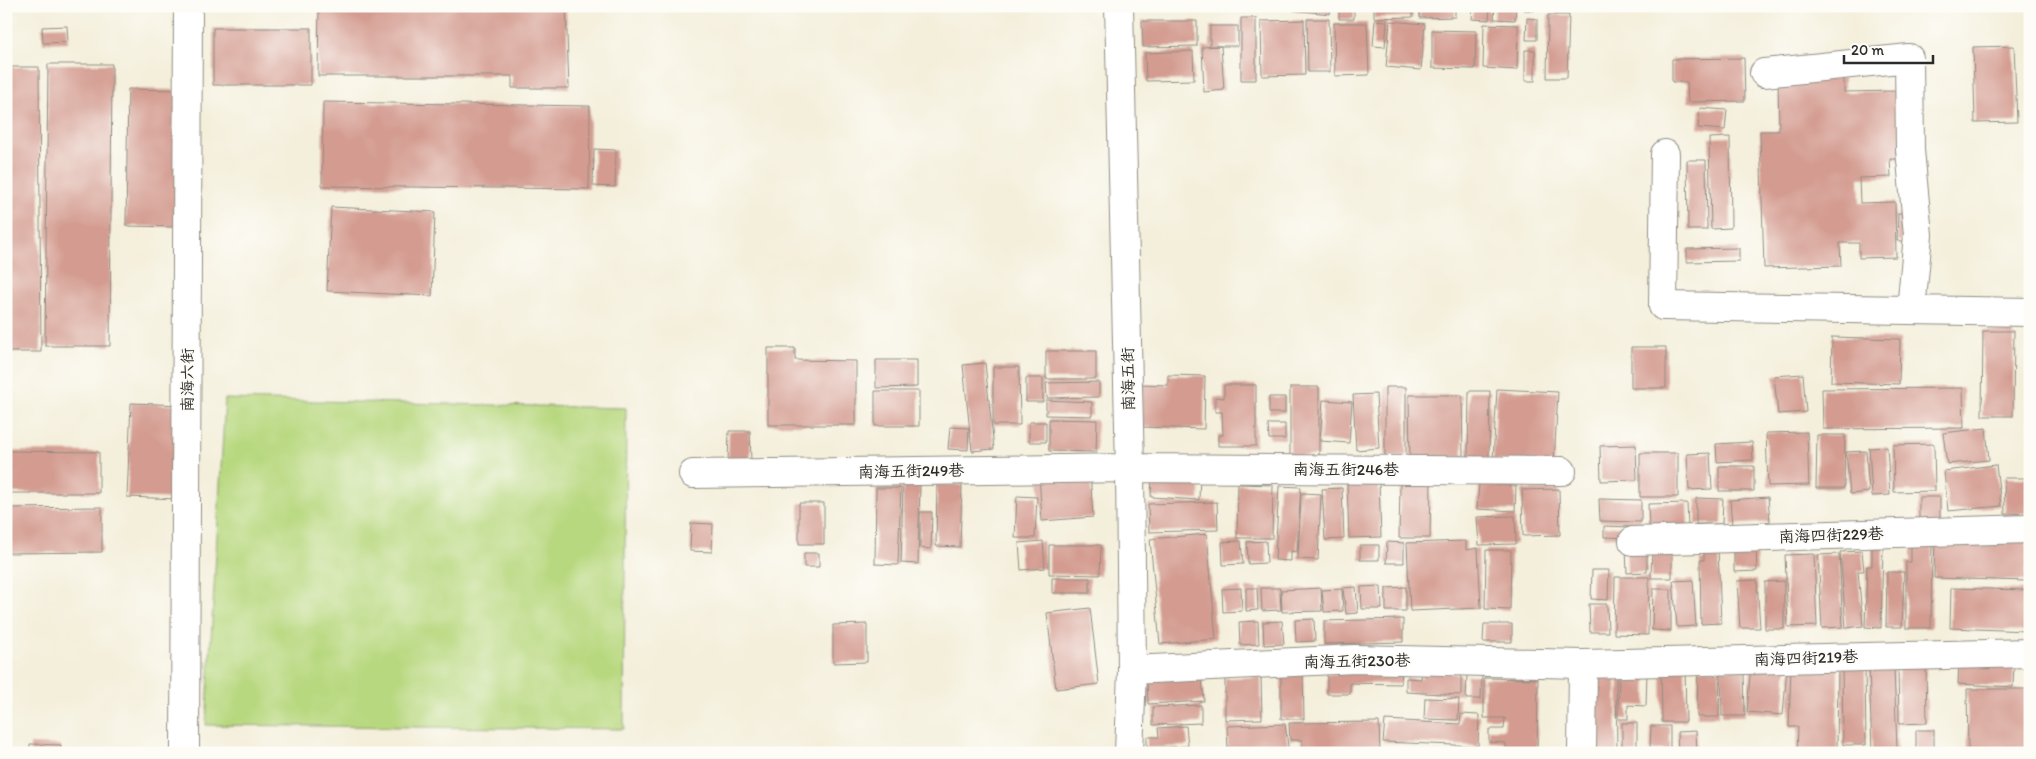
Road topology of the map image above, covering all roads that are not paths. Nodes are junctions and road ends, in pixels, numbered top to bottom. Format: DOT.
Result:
graph roads {
  1 [pos="188,6"];
  2 [pos="1119,6"];
  3 [pos="1764,73"];
  4 [pos="1665,154"];
  5 [pos="1911,310"];
  6 [pos="2030,312"];
  7 [pos="1130,468"];
  8 [pos="1562,471"];
  9 [pos="693,474"];
  10 [pos="2030,529"];
  11 [pos="1633,541"];
  12 [pos="2030,653"];
  13 [pos="1583,664"];
  14 [pos="1132,670"];
  15 [pos="185,753"];
  16 [pos="1130,753"];
  17 [pos="1582,753"];
  1 -- 15 [label="street, 南海六街"];
  2 -- 7 [label="street, 南海五街"];
  3 -- 5 [label="street"];
  4 -- 5 [label="street"];
  5 -- 6 [label="street"];
  7 -- 8 [label="street, 南海五街246巷"];
  7 -- 9 [label="street, 南海五街249巷"];
  7 -- 14 [label="street, 南海五街"];
  10 -- 11 [label="street, 南海四街229巷"];
  12 -- 13 [label="street, 南海四街219巷"];
  13 -- 14 [label="street, 南海五街230巷"];
  13 -- 17 [label="street"];
  14 -- 16 [label="street, 南海五街"];
}
